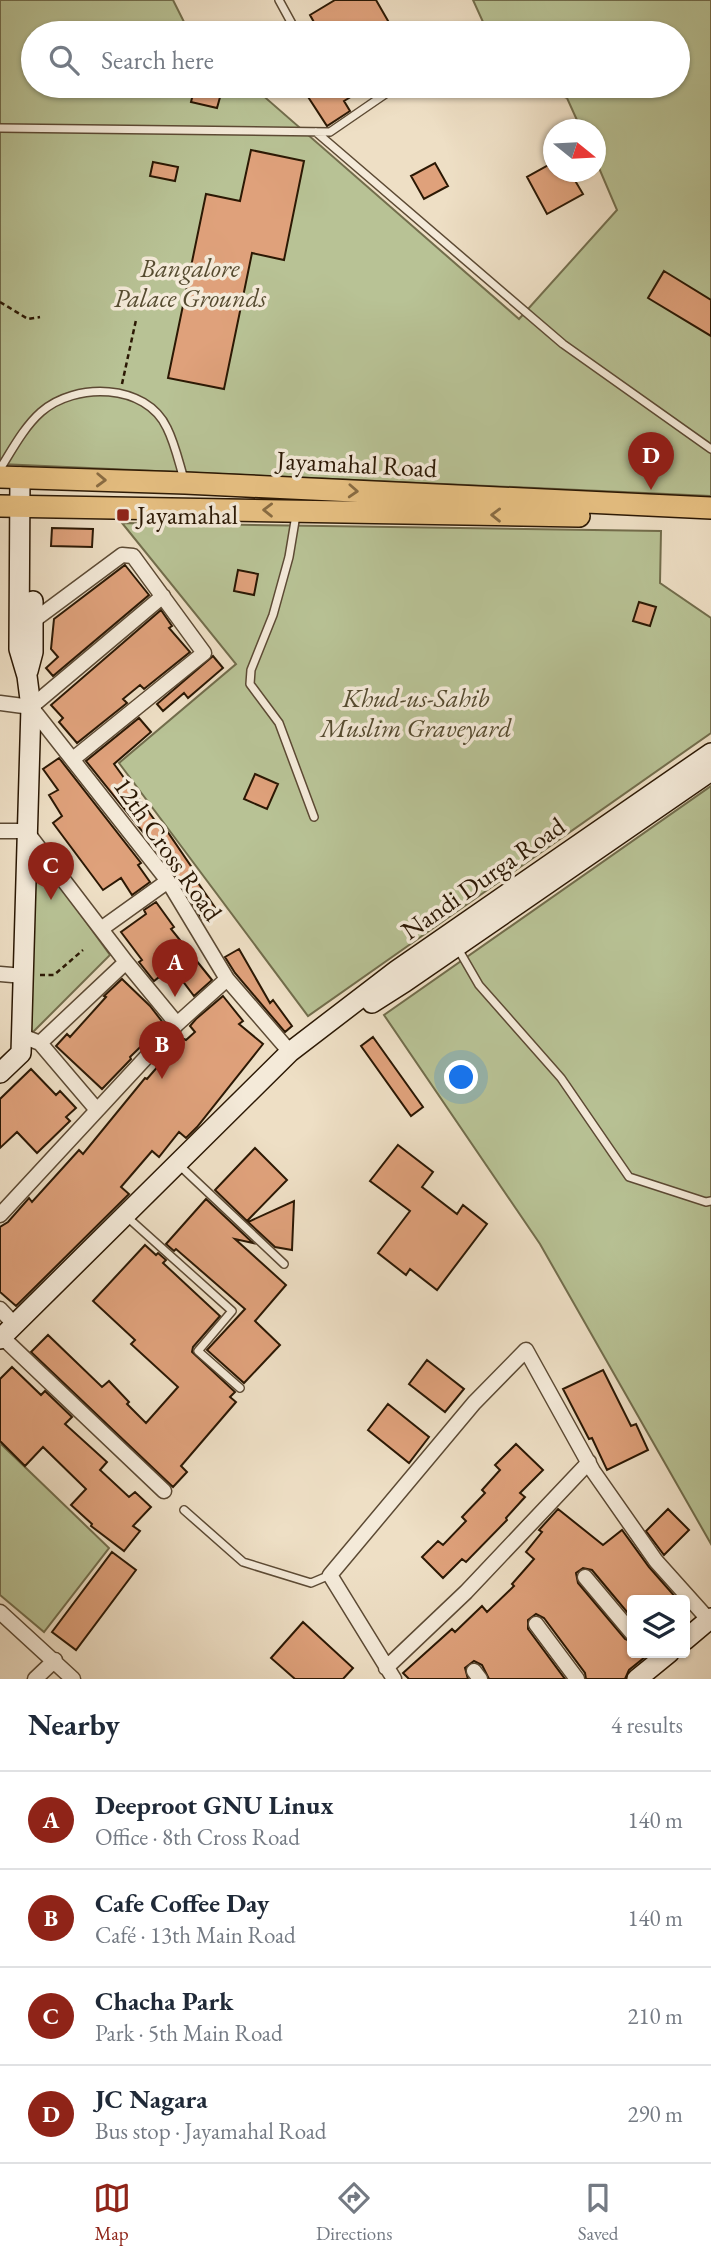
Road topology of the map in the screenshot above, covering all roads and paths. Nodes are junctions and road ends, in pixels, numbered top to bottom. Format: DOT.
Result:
graph roads {
  1 [pos="279,0"];
  2 [pos="291,21"];
  3 [pos="380,98"];
  4 [pos="0,128"];
  5 [pos="316,132"];
  6 [pos="0,302"];
  7 [pos="40,317"];
  8 [pos="136,320"];
  9 [pos="120,394"];
  10 [pos="711,449"];
  11 [pos="13,475"];
  12 [pos="185,483"];
  13 [pos="17,506"];
  14 [pos="711,508"];
  15 [pos="297,511"];
  16 [pos="711,519"];
  17 [pos="163,596"];
  18 [pos="33,621"];
  19 [pos="27,676"];
  20 [pos="0,703"];
  21 [pos="31,707"];
  22 [pos="711,753"];
  23 [pos="73,759"];
  24 [pos="711,771"];
  25 [pos="314,817"];
  26 [pos="0,831"];
  27 [pos="26,831"];
  28 [pos="168,881"];
  29 [pos="101,929"];
  30 [pos="456,947"];
  31 [pos="83,950"];
  32 [pos="126,962"];
  33 [pos="0,974"];
  34 [pos="24,976"];
  35 [pos="227,979"];
  36 [pos="177,1024"];
  37 [pos="22,1036"];
  38 [pos="40,1043"];
  39 [pos="290,1052"];
  40 [pos="0,1073"];
  41 [pos="97,1110"];
  42 [pos="177,1163"];
  43 [pos="711,1201"];
  44 [pos="0,1215"];
  45 [pos="126,1215"];
  46 [pos="284,1264"];
  47 [pos="0,1309"];
  48 [pos="6,1333"];
  49 [pos="240,1388"];
  50 [pos="589,1462"];
  51 [pos="164,1491"];
  52 [pos="184,1510"];
  53 [pos="330,1575"];
  54 [pos="585,1577"];
  55 [pos="0,1612"];
  56 [pos="710,1619"];
  57 [pos="536,1624"];
  58 [pos="627,1627"];
  59 [pos="690,1636"];
  60 [pos="657,1658"];
  61 [pos="55,1660"];
  62 [pos="390,1674"];
  63 [pos="35,1679"];
  64 [pos="73,1679"];
  65 [pos="577,1679"];
  66 [pos="637,1679"];
  1 -- 2 [label="lane"];
  3 -- 5 [label="lane"];
  4 -- 5 [label="lane"];
  5 -- 10 [label="lane"];
  6 -- 7 [label="path"];
  8 -- 9 [label="path"];
  9 -- 11 [label="lane"];
  9 -- 12 [label="lane"];
  11 -- 12 [label="main road, Jayamahal Road, one-way"];
  11 -- 13 [label="main road"];
  12 -- 14 [label="main road, Jayamahal Road, one-way"];
  15 -- 13 [label="main road, Jayamahal Road, one-way"];
  13 -- 18 [label="main road"];
  13 -- 19 [label="main road"];
  16 -- 15 [label="main road, Jayamahal Road, one-way"];
  15 -- 25 [label="lane"];
  17 -- 18 [label="street"];
  17 -- 21 [label="street"];
  17 -- 23 [label="street"];
  18 -- 19 [label="main road"];
  19 -- 21 [label="main road"];
  20 -- 21 [label="street"];
  21 -- 23 [label="street, 12th Cross Road"];
  21 -- 27 [label="main road"];
  22 -- 39 [label="main road, Nandi Durga Road"];
  23 -- 28 [label="street, 12th Cross Road"];
  24 -- 30 [label="main road, Nandi Durga Road"];
  26 -- 27 [label="street"];
  27 -- 29 [label="street"];
  27 -- 34 [label="main road"];
  28 -- 29 [label="street"];
  28 -- 35 [label="street, 12th Cross Road"];
  29 -- 32 [label="street"];
  30 -- 39 [label="main road, Nandi Durga Road"];
  30 -- 43 [label="lane"];
  31 -- 34 [label="path"];
  32 -- 36 [label="street"];
  32 -- 38 [label="street"];
  33 -- 34 [label="street"];
  34 -- 37 [label="main road"];
  35 -- 36 [label="street"];
  35 -- 39 [label="street, 12th Cross Road"];
  36 -- 41 [label="street"];
  37 -- 38 [label="street"];
  37 -- 40 [label="main road"];
  38 -- 41 [label="street"];
  39 -- 42 [label="main road, Nandi Durga Road"];
  41 -- 44 [label="street"];
  42 -- 45 [label="main road, Nandi Durga Road"];
  42 -- 46 [label="lane"];
  45 -- 48 [label="main road, Nandi Durga Road"];
  45 -- 49 [label="lane"];
  47 -- 48 [label="street"];
  48 -- 51 [label="street"];
  50 -- 53 [label="street"];
  50 -- 56 [label="street"];
  50 -- 62 [label="street"];
  52 -- 53 [label="lane"];
  53 -- 62 [label="street"];
  54 -- 58 [label="street"];
  55 -- 61 [label="street"];
  56 -- 59 [label="main road"];
  57 -- 65 [label="street"];
  60 -- 66 [label="main road"];
  61 -- 63 [label="street"];
  61 -- 64 [label="street"];
}
